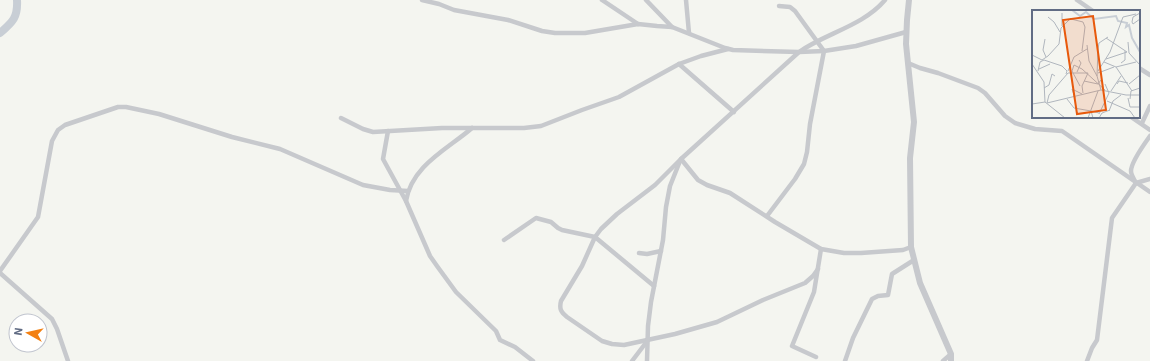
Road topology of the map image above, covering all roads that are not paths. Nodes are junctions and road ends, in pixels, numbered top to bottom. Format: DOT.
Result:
graph roads {
  1 [pos="422,0"];
  2 [pos="602,0"];
  3 [pos="646,0"];
  4 [pos="686,0"];
  5 [pos="885,0"];
  6 [pos="909,0"];
  7 [pos="1077,0"];
  8 [pos="779,6"];
  9 [pos="1092,10"];
  10 [pos="638,24"];
  11 [pos="672,27"];
  12 [pos="906,32"];
  13 [pos="689,33"];
  14 [pos="817,42"];
  15 [pos="728,49"];
  16 [pos="824,51"];
  17 [pos="799,52"];
  18 [pos="908,63"];
  19 [pos="679,64"];
  20 [pos="1140,69"];
  21 [pos="1150,75"];
  22 [pos="1150,106"];
  23 [pos="734,112"];
  24 [pos="341,118"];
  25 [pos="1133,118"];
  26 [pos="1142,123"];
  27 [pos="472,128"];
  28 [pos="1150,130"];
  29 [pos="388,131"];
  30 [pos="1150,136"];
  31 [pos="681,159"];
  32 [pos="1150,179"];
  33 [pos="1136,183"];
  34 [pos="401,191"];
  35 [pos="408,191"];
  36 [pos="1150,192"];
  37 [pos="406,201"];
  38 [pos="767,216"];
  39 [pos="595,237"];
  40 [pos="504,240"];
  41 [pos="911,247"];
  42 [pos="821,249"];
  43 [pos="661,252"];
  44 [pos="639,253"];
  45 [pos="914,260"];
  46 [pos="818,269"];
  47 [pos="0,272"];
  48 [pos="654,286"];
  49 [pos="648,340"];
  50 [pos="816,357"];
  51 [pos="951,358"];
  52 [pos="68,361"];
  53 [pos="533,361"];
  54 [pos="632,361"];
  55 [pos="647,361"];
  56 [pos="845,361"];
  57 [pos="943,361"];
  58 [pos="1088,361"];
  1 -- 10 [label="street"];
  2 -- 10 [label="street"];
  3 -- 11 [label="street"];
  4 -- 13 [label="street"];
  5 -- 14 [label="street"];
  6 -- 12 [label="street"];
  7 -- 9 [label="street"];
  8 -- 14 [label="street"];
  10 -- 11 [label="street"];
  11 -- 13 [label="street"];
  12 -- 16 [label="street"];
  12 -- 18 [label="street"];
  13 -- 15 [label="street"];
  14 -- 16 [label="street"];
  14 -- 17 [label="street"];
  15 -- 17 [label="street"];
  15 -- 19 [label="street"];
  16 -- 17 [label="street"];
  16 -- 38 [label="street"];
  17 -- 23 [label="street"];
  18 -- 33 [label="street"];
  18 -- 41 [label="street"];
  19 -- 23 [label="street"];
  19 -- 27 [label="street"];
  20 -- 21 [label="street"];
  22 -- 26 [label="street"];
  23 -- 31 [label="street"];
  24 -- 29 [label="street"];
  25 -- 26 [label="street"];
  26 -- 28 [label="street"];
  27 -- 29 [label="street"];
  27 -- 35 [label="street"];
  29 -- 34 [label="street"];
  30 -- 33 [label="street"];
  31 -- 38 [label="street"];
  31 -- 39 [label="street"];
  31 -- 43 [label="street"];
  32 -- 33 [label="street"];
  33 -- 36 [label="street"];
  33 -- 58 [label="street"];
  34 -- 35 [label="street"];
  34 -- 37 [label="street"];
  34 -- 47 [label="street"];
  35 -- 37 [label="street"];
  37 -- 53 [label="street"];
  38 -- 42 [label="street"];
  39 -- 40 [label="street"];
  39 -- 48 [label="street"];
  39 -- 49 [label="street"];
  41 -- 42 [label="street"];
  41 -- 45 [label="street"];
  42 -- 46 [label="street"];
  43 -- 44 [label="street"];
  43 -- 48 [label="street"];
  45 -- 51 [label="street"];
  45 -- 56 [label="street"];
  46 -- 49 [label="street"];
  46 -- 50 [label="street"];
  47 -- 52 [label="street"];
  48 -- 49 [label="street"];
  49 -- 54 [label="street"];
  49 -- 55 [label="street"];
  51 -- 57 [label="street"];
}
